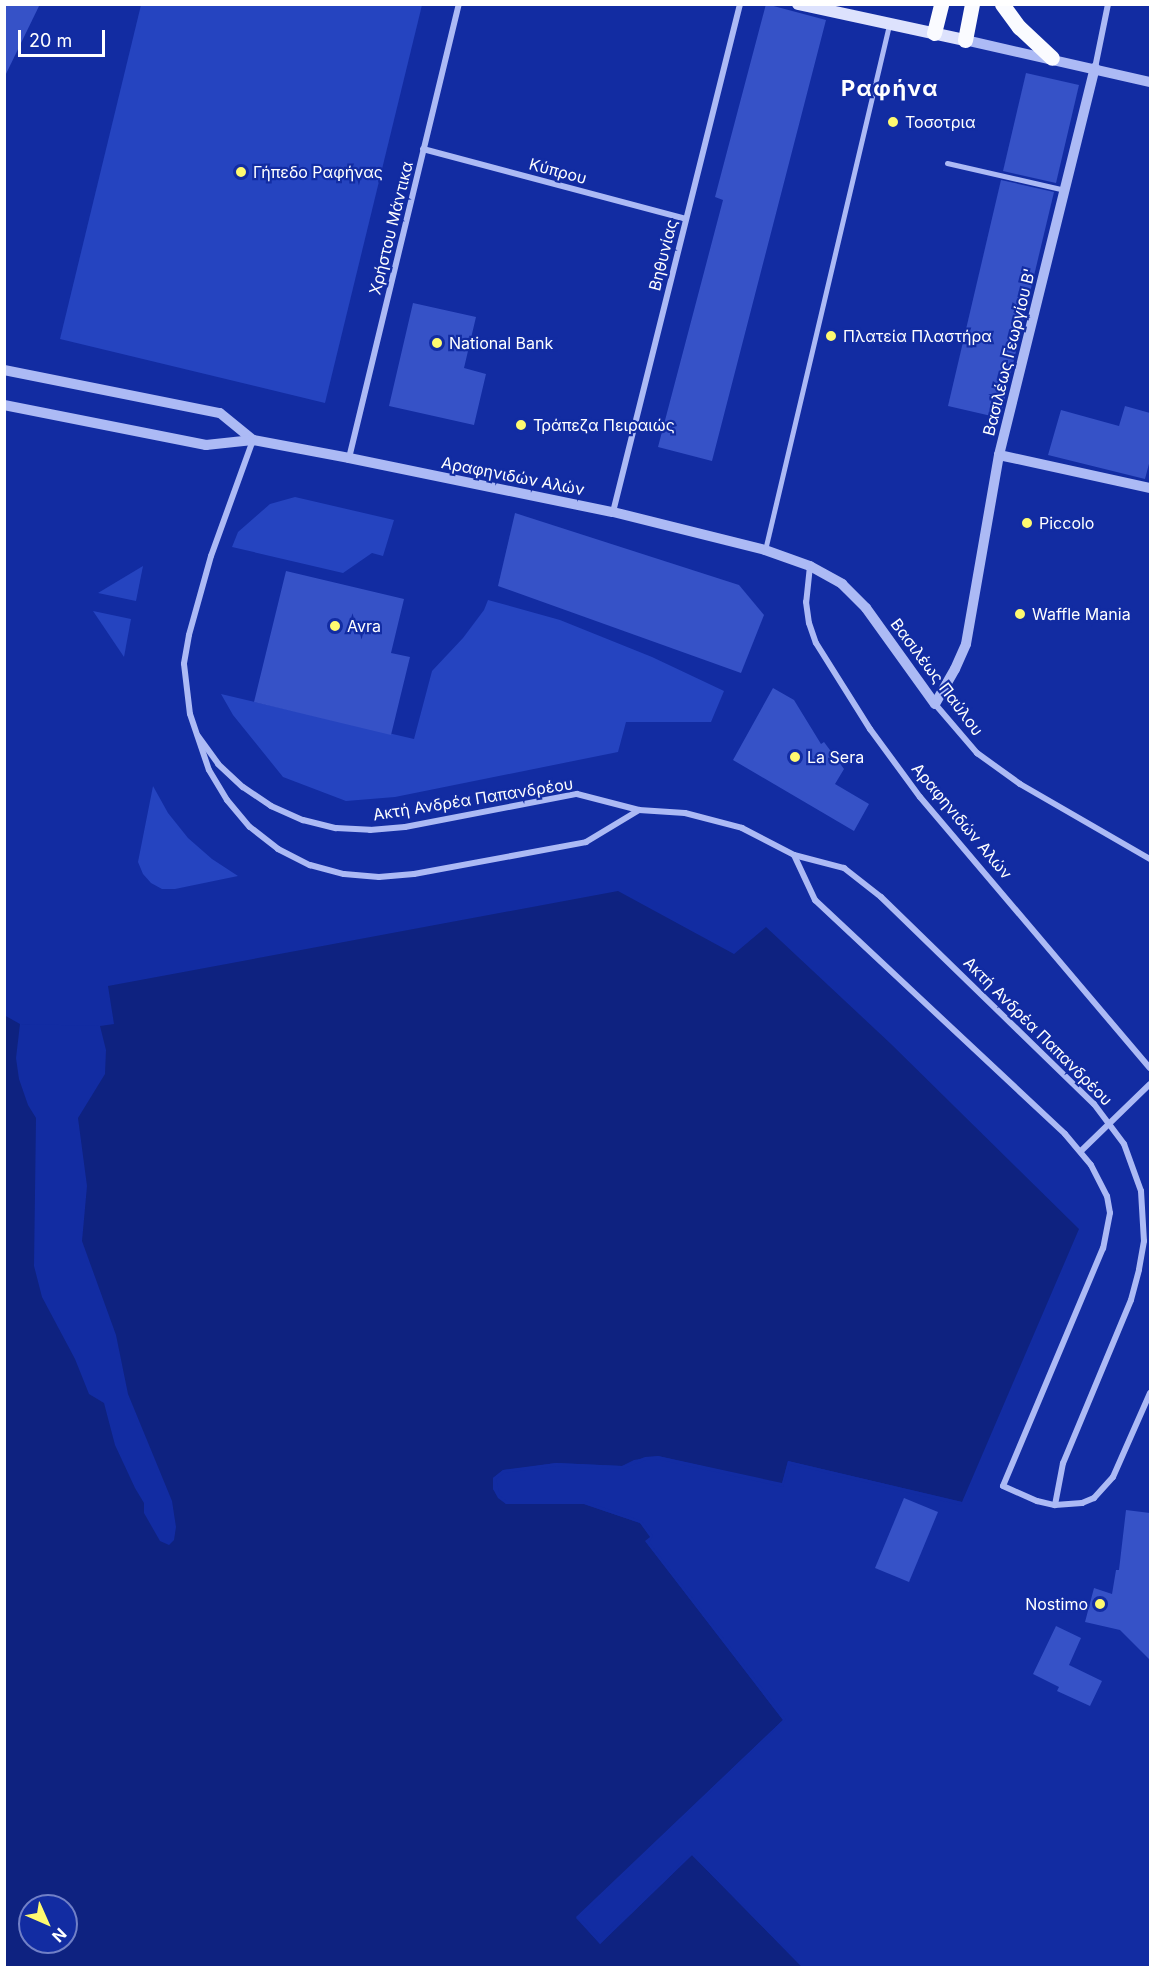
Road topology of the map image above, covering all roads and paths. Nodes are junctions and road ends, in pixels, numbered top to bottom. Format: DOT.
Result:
graph roads {
  1 [pos="459,4"];
  2 [pos="740,4"];
  3 [pos="798,4"];
  4 [pos="941,4"];
  5 [pos="972,4"];
  6 [pos="1002,4"];
  7 [pos="1108,4"];
  8 [pos="889,24"];
  9 [pos="934,33"];
  10 [pos="965,40"];
  11 [pos="1052,58"];
  12 [pos="1095,68"];
  13 [pos="1150,82"];
  14 [pos="423,149"];
  15 [pos="946,163"];
  16 [pos="1065,190"];
  17 [pos="686,219"];
  18 [pos="4,370"];
  19 [pos="4,405"];
  20 [pos="253,440"];
  21 [pos="999,454"];
  22 [pos="349,458"];
  23 [pos="1150,488"];
  24 [pos="613,512"];
  25 [pos="765,550"];
  26 [pos="810,566"];
  27 [pos="935,704"];
  28 [pos="198,736"];
  29 [pos="639,810"];
  30 [pos="794,855"];
  31 [pos="1150,859"];
  32 [pos="1150,1068"];
  33 [pos="1150,1084"];
  34 [pos="1110,1123"];
  35 [pos="1081,1151"];
  36 [pos="1150,1393"];
  37 [pos="1055,1505"];
  1 -- 14 [label="street, Χρήστου Μάντικα"];
  2 -- 17 [label="street, Βηθυνίας"];
  3 -- 8 [label="main road"];
  4 -- 9 [label="main road"];
  5 -- 10 [label="main road"];
  6 -- 11 [label="main road"];
  7 -- 12 [label="street, Βασιλέως Γεωργίου Β'"];
  8 -- 9 [label="main road"];
  8 -- 25 [label="street"];
  9 -- 10 [label="main road"];
  10 -- 11 [label="street"];
  11 -- 12 [label="street"];
  12 -- 13 [label="street"];
  12 -- 16 [label="street, Βασιλέως Γεωργίου Β'"];
  14 -- 17 [label="street, Κύπρου"];
  14 -- 22 [label="street, Χρήστου Μάντικα"];
  15 -- 16 [label="street"];
  16 -- 21 [label="street, Βασιλέως Γεωργίου Β'"];
  17 -- 24 [label="street, Βηθυνίας"];
  18 -- 20 [label="street, Αραφηνιδών Αλών"];
  19 -- 20 [label="street, Αραφηνιδών Αλών"];
  20 -- 22 [label="street, Αραφηνιδών Αλών"];
  20 -- 28 [label="street, Ακτή Ανδρέα Παπανδρέου"];
  21 -- 23 [label="street"];
  21 -- 27 [label="street, Βασιλέως Γεωργίου Β'"];
  22 -- 24 [label="street, Αραφηνιδών Αλών"];
  24 -- 25 [label="street, Αραφηνιδών Αλών"];
  25 -- 26 [label="street, Βασιλέως Παύλου"];
  26 -- 27 [label="street, Βασιλέως Παύλου"];
  26 -- 32 [label="street, Αραφηνιδών Αλών"];
  27 -- 31 [label="street, Βασιλέως Παύλου"];
  28 -- 29 [label="street, Ακτή Ανδρέα Παπανδρέου"];
  28 -- 29 [label="street, Ακτή Ανδρέα Παπανδρέου"];
  29 -- 30 [label="street, Ακτή Ανδρέα Παπανδρέου"];
  30 -- 34 [label="street, Ακτή Ανδρέα Παπανδρέου"];
  30 -- 35 [label="street"];
  33 -- 34 [label="street"];
  34 -- 35 [label="street"];
  34 -- 37 [label="street, Ακτή Ανδρέα Παπανδρέου"];
  35 -- 37 [label="street"];
  36 -- 37 [label="street"];
}
